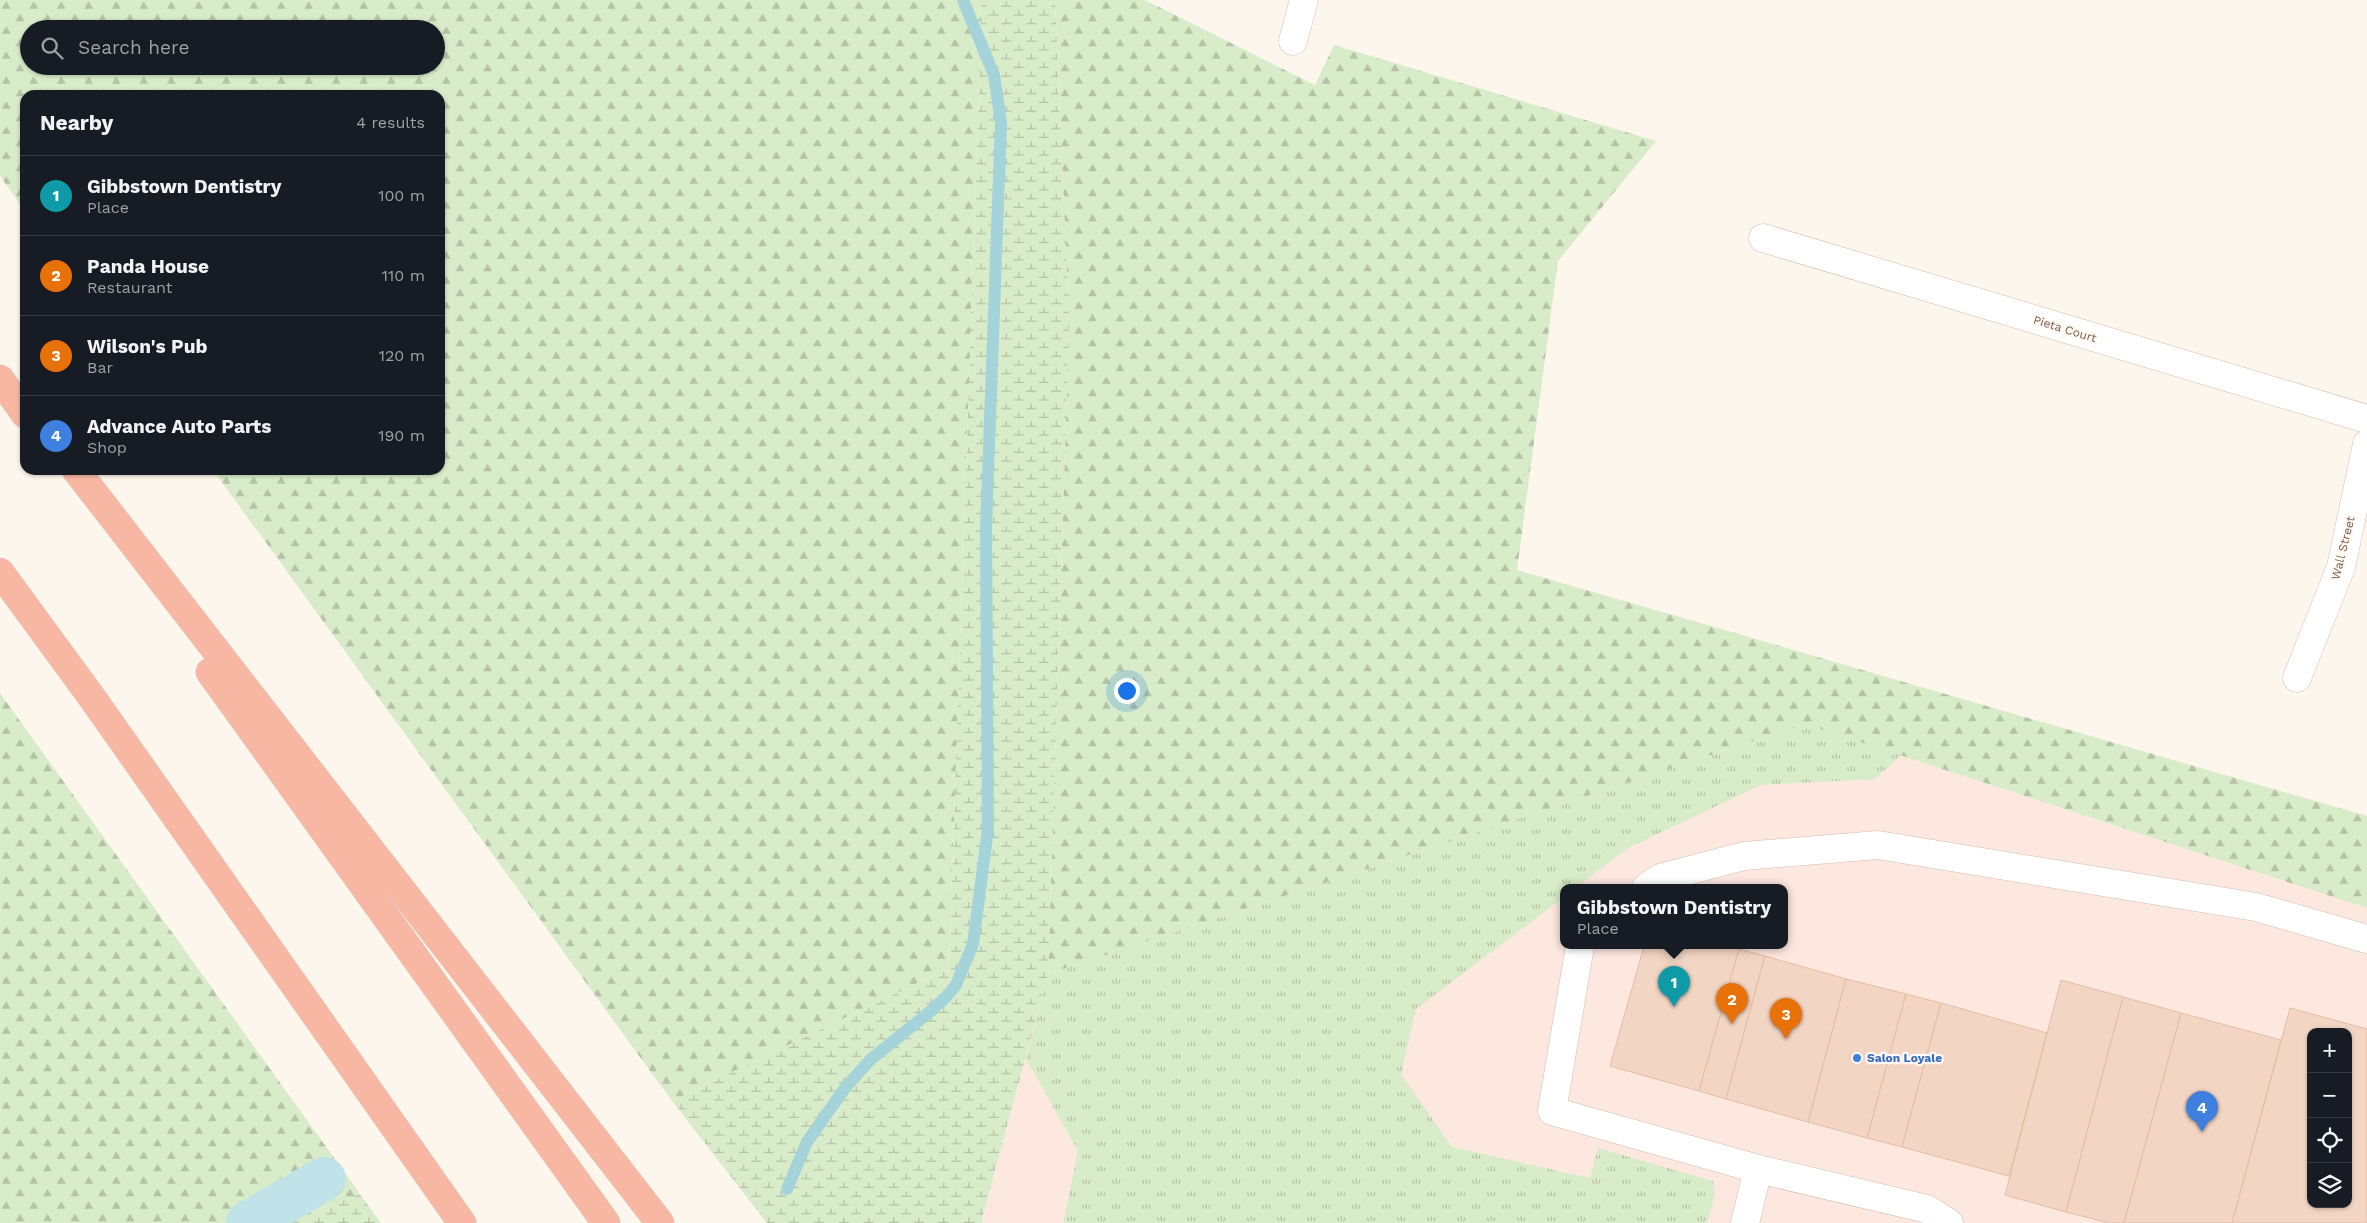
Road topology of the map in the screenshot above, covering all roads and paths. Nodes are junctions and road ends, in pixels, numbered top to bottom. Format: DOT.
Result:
graph roads {
  1 [pos="1304,0"];
  2 [pos="1293,41"];
  3 [pos="1763,238"];
  4 [pos="0,372"];
  5 [pos="0,378"];
  6 [pos="20,398"];
  7 [pos="20,407"];
  8 [pos="2367,419"];
  9 [pos="2367,444"];
  10 [pos="69,475"];
  11 [pos="80,475"];
  12 [pos="0,572"];
  13 [pos="2297,678"];
  14 [pos="1652,884"];
  15 [pos="2367,939"];
  16 [pos="1579,949"];
  17 [pos="1758,1169"];
  18 [pos="462,1223"];
  19 [pos="606,1223"];
  20 [pos="660,1223"];
  21 [pos="1744,1223"];
  22 [pos="1949,1223"];
  1 -- 2 [label="street"];
  3 -- 8 [label="street, Pieta Court"];
  4 -- 6 [label="highway"];
  5 -- 7 [label="highway"];
  9 -- 13 [label="street, Wall Street"];
  10 -- 19 [label="highway"];
  11 -- 20 [label="highway"];
  12 -- 18 [label="highway"];
  14 -- 15 [label="street"];
  16 -- 17 [label="street"];
  17 -- 21 [label="street"];
  17 -- 22 [label="street"];
}
